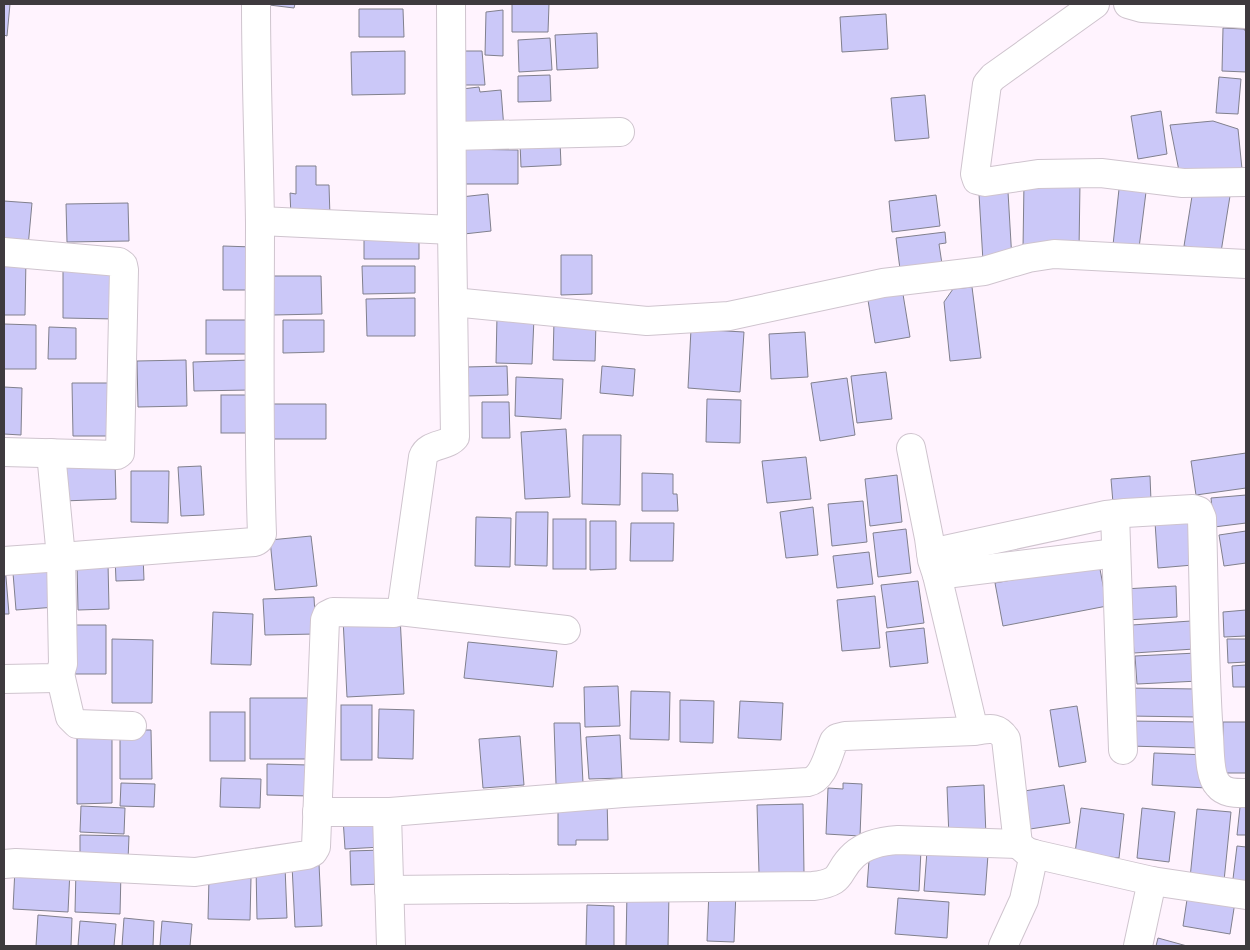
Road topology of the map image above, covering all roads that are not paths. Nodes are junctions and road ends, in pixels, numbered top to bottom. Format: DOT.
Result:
graph roads {
  1 [pos="256,4"];
  2 [pos="451,4"];
  3 [pos="1095,4"];
  4 [pos="1128,4"];
  5 [pos="1246,14"];
  6 [pos="620,132"];
  7 [pos="452,136"];
  8 [pos="1246,182"];
  9 [pos="260,221"];
  10 [pos="452,230"];
  11 [pos="4,252"];
  12 [pos="1246,264"];
  13 [pos="453,302"];
  14 [pos="911,448"];
  15 [pos="4,452"];
  16 [pos="51,453"];
  17 [pos="1115,514"];
  18 [pos="1116,553"];
  19 [pos="60,557"];
  20 [pos="4,561"];
  21 [pos="934,564"];
  22 [pos="399,611"];
  23 [pos="566,630"];
  24 [pos="60,674"];
  25 [pos="4,679"];
  26 [pos="132,726"];
  27 [pos="974,731"];
  28 [pos="1123,750"];
  29 [pos="1246,793"];
  30 [pos="317,812"];
  31 [pos="390,812"];
  32 [pos="1026,849"];
  33 [pos="4,864"];
  34 [pos="1152,881"];
  35 [pos="389,890"];
  36 [pos="1246,895"];
  37 [pos="391,946"];
  38 [pos="1003,946"];
  39 [pos="1138,946"];
  1 -- 9 [label="street"];
  2 -- 7 [label="street"];
  3 -- 8 [label="street"];
  4 -- 5 [label="street"];
  6 -- 7 [label="street"];
  7 -- 10 [label="street"];
  9 -- 10 [label="street"];
  9 -- 19 [label="street"];
  10 -- 13 [label="street"];
  11 -- 16 [label="street"];
  12 -- 13 [label="street"];
  13 -- 22 [label="street"];
  14 -- 21 [label="street"];
  15 -- 16 [label="street"];
  16 -- 19 [label="street"];
  17 -- 18 [label="street"];
  17 -- 21 [label="street"];
  17 -- 29 [label="street"];
  18 -- 21 [label="street"];
  18 -- 28 [label="street"];
  19 -- 20 [label="street"];
  19 -- 24 [label="street"];
  21 -- 27 [label="street"];
  22 -- 23 [label="street"];
  22 -- 30 [label="street"];
  24 -- 25 [label="street"];
  24 -- 26 [label="street"];
  27 -- 31 [label="street"];
  27 -- 32 [label="street"];
  30 -- 31 [label="street"];
  30 -- 33 [label="street"];
  31 -- 35 [label="street"];
  32 -- 34 [label="street"];
  32 -- 35 [label="street"];
  32 -- 38 [label="street"];
  34 -- 36 [label="street"];
  34 -- 39 [label="street"];
  35 -- 37 [label="street"];
}
